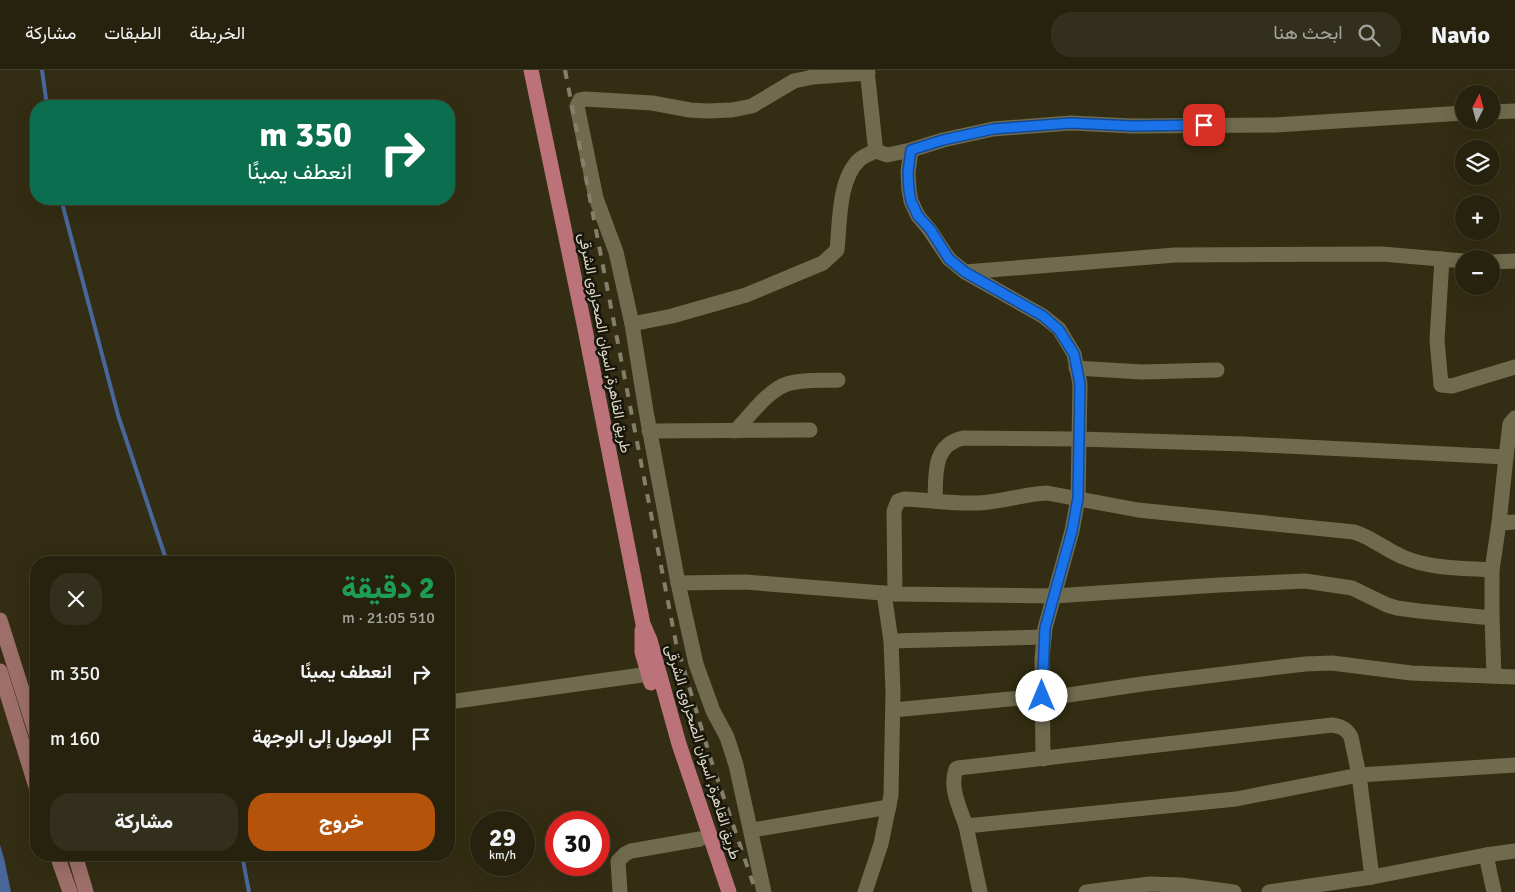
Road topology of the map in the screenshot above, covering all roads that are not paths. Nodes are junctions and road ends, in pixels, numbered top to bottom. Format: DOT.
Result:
graph roads {
  1 [pos="531,70"];
  2 [pos="867,71"];
  3 [pos="1515,111"];
  4 [pos="1500,112"];
  5 [pos="1455,114"];
  6 [pos="911,150"];
  7 [pos="876,151"];
  8 [pos="1442,259"];
  9 [pos="1455,260"];
  10 [pos="1500,262"];
  11 [pos="1515,262"];
  12 [pos="965,272"];
  13 [pos="632,324"];
  14 [pos="1515,367"];
  15 [pos="1076,368"];
  16 [pos="1217,370"];
  17 [pos="838,380"];
  18 [pos="1515,418"];
  19 [pos="810,430"];
  20 [pos="649,431"];
  21 [pos="735,431"];
  22 [pos="1079,439"];
  23 [pos="1506,457"];
  24 [pos="1078,498"];
  25 [pos="935,501"];
  26 [pos="1515,522"];
  27 [pos="1499,524"];
  28 [pos="1492,570"];
  29 [pos="678,583"];
  30 [pos="890,593"];
  31 [pos="1054,596"];
  32 [pos="1492,618"];
  33 [pos="0,620"];
  34 [pos="643,624"];
  35 [pos="1044,637"];
  36 [pos="891,641"];
  37 [pos="6,656"];
  38 [pos="0,671"];
  39 [pos="649,674"];
  40 [pos="1494,676"];
  41 [pos="1515,677"];
  42 [pos="1042,697"];
  43 [pos="455,701"];
  44 [pos="893,710"];
  45 [pos="30,718"];
  46 [pos="1043,759"];
  47 [pos="1515,765"];
  48 [pos="30,768"];
  49 [pos="1359,775"];
  50 [pos="889,807"];
  51 [pos="966,826"];
  52 [pos="752,830"];
  53 [pos="700,839"];
  54 [pos="1515,851"];
  55 [pos="1486,854"];
  56 [pos="59,861"];
  57 [pos="76,861"];
  58 [pos="1372,877"];
  59 [pos="70,892"];
  60 [pos="86,892"];
  61 [pos="620,892"];
  62 [pos="719,892"];
  63 [pos="729,892"];
  64 [pos="764,892"];
  65 [pos="865,892"];
  66 [pos="980,892"];
  67 [pos="1086,892"];
  68 [pos="1234,892"];
  69 [pos="1269,892"];
  70 [pos="1494,892"];
  1 -- 34 [label="highway, طريق القاهرة, اسوان الصحراوى الشرقى"];
  2 -- 7 [label="street"];
  2 -- 13 [label="street"];
  3 -- 4 [label="street"];
  5 -- 6 [label="street"];
  6 -- 7 [label="street"];
  6 -- 12 [label="street"];
  7 -- 13 [label="street"];
  8 -- 9 [label="street"];
  8 -- 12 [label="street"];
  8 -- 14 [label="street"];
  10 -- 11 [label="street"];
  12 -- 15 [label="street"];
  13 -- 20 [label="street"];
  15 -- 16 [label="street"];
  15 -- 22 [label="street"];
  17 -- 21 [label="street"];
  18 -- 23 [label="street"];
  19 -- 21 [label="street"];
  20 -- 21 [label="street"];
  20 -- 29 [label="street"];
  22 -- 23 [label="street"];
  22 -- 24 [label="street"];
  22 -- 25 [label="street"];
  23 -- 27 [label="street"];
  24 -- 25 [label="street"];
  24 -- 28 [label="street"];
  24 -- 31 [label="street"];
  25 -- 30 [label="street"];
  26 -- 27 [label="street"];
  27 -- 28 [label="street"];
  28 -- 32 [label="street"];
  29 -- 30 [label="street"];
  29 -- 52 [label="street"];
  30 -- 31 [label="street"];
  30 -- 36 [label="street"];
  31 -- 32 [label="street"];
  31 -- 35 [label="street"];
  32 -- 40 [label="street"];
  33 -- 37 [label="main road"];
  34 -- 39 [label="highway, طريق القاهرة, اسوان الصحراوى الشرقى"];
  34 -- 63 [label="highway, طريق القاهرة, اسوان الصحراوى الشرقى"];
  35 -- 36 [label="street"];
  35 -- 42 [label="street"];
  36 -- 44 [label="street"];
  37 -- 45 [label="main road"];
  38 -- 48 [label="main road"];
  39 -- 43 [label="street"];
  39 -- 53 [label="highway, طريق القاهرة, اسوان الصحراوى الشرقى"];
  40 -- 41 [label="street"];
  40 -- 42 [label="street"];
  42 -- 44 [label="street"];
  42 -- 46 [label="street"];
  44 -- 50 [label="street"];
  46 -- 49 [label="street"];
  46 -- 51 [label="street"];
  47 -- 49 [label="street"];
  49 -- 51 [label="street"];
  49 -- 58 [label="street"];
  50 -- 52 [label="street"];
  50 -- 65 [label="street"];
  51 -- 66 [label="street"];
  52 -- 64 [label="street"];
  53 -- 61 [label="street"];
  53 -- 62 [label="highway, طريق القاهرة, اسوان الصحراوى الشرقى"];
  54 -- 55 [label="street"];
  55 -- 58 [label="street"];
  55 -- 70 [label="street"];
  56 -- 59 [label="main road"];
  57 -- 60 [label="main road"];
  58 -- 69 [label="street"];
  67 -- 68 [label="street"];
}
